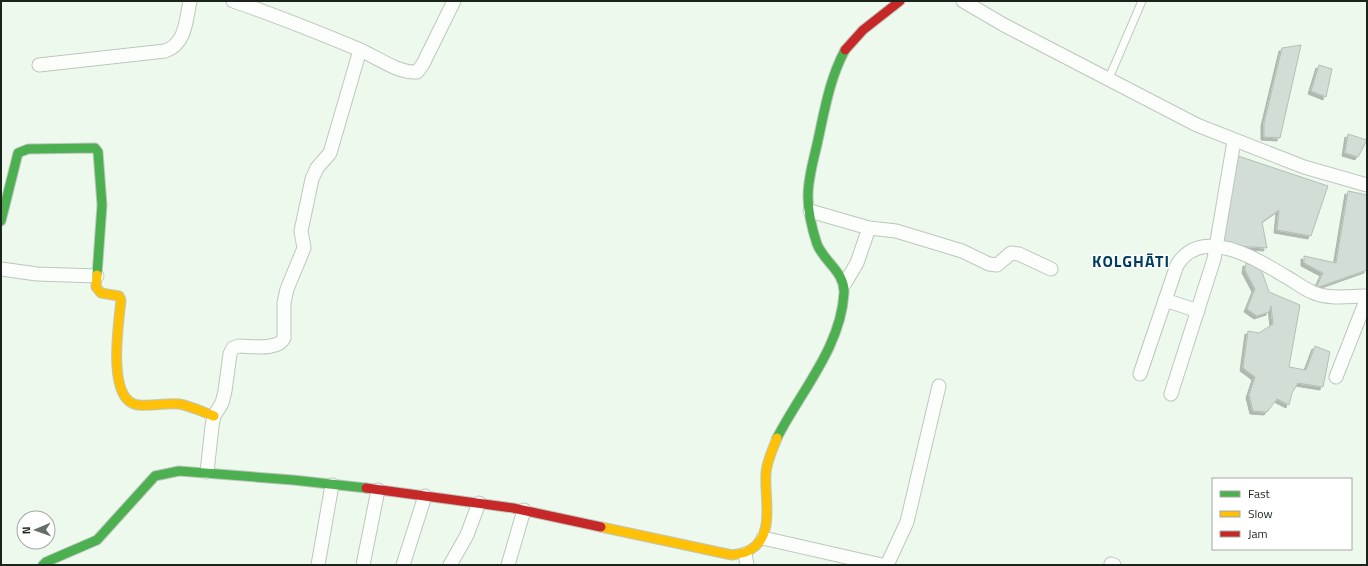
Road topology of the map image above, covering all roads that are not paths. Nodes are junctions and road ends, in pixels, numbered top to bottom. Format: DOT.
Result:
graph roads {
  1 [pos="190,1"];
  2 [pos="233,1"];
  3 [pos="454,1"];
  4 [pos="900,1"];
  5 [pos="963,1"];
  6 [pos="1142,1"];
  7 [pos="360,50"];
  8 [pos="39,65"];
  9 [pos="1109,78"];
  10 [pos="1234,141"];
  11 [pos="1367,185"];
  12 [pos="810,211"];
  13 [pos="1,221"];
  14 [pos="869,228"];
  15 [pos="1217,246"];
  16 [pos="1,269"];
  17 [pos="1051,269"];
  18 [pos="97,276"];
  19 [pos="845,283"];
  20 [pos="1367,297"];
  21 [pos="1165,300"];
  22 [pos="1198,311"];
  23 [pos="1140,374"];
  24 [pos="1336,377"];
  25 [pos="939,386"];
  26 [pos="1171,394"];
  27 [pos="214,416"];
  28 [pos="207,472"];
  29 [pos="332,485"];
  30 [pos="378,490"];
  31 [pos="425,496"];
  32 [pos="479,503"];
  33 [pos="524,510"];
  34 [pos="763,538"];
  35 [pos="746,560"];
  36 [pos="43,565"];
  37 [pos="318,565"];
  38 [pos="363,565"];
  39 [pos="403,565"];
  40 [pos="450,565"];
  41 [pos="508,565"];
  42 [pos="882,565"];
  43 [pos="887,565"];
  1 -- 8 [label="street"];
  2 -- 7 [label="street"];
  3 -- 7 [label="street"];
  4 -- 12 [label="street"];
  5 -- 9 [label="street"];
  6 -- 9 [label="lane"];
  7 -- 27 [label="street"];
  9 -- 10 [label="street"];
  10 -- 11 [label="street"];
  10 -- 15 [label="street"];
  12 -- 14 [label="street"];
  12 -- 19 [label="street"];
  13 -- 18 [label="street"];
  14 -- 17 [label="street"];
  14 -- 19 [label="street"];
  15 -- 20 [label="street"];
  15 -- 21 [label="street"];
  15 -- 22 [label="street"];
  16 -- 18 [label="street"];
  18 -- 27 [label="street"];
  19 -- 34 [label="street"];
  20 -- 24 [label="street"];
  21 -- 22 [label="street"];
  21 -- 23 [label="street"];
  22 -- 26 [label="street"];
  25 -- 43 [label="street"];
  27 -- 28 [label="street"];
  28 -- 29 [label="street"];
  28 -- 36 [label="street"];
  29 -- 30 [label="street"];
  29 -- 37 [label="street"];
  30 -- 31 [label="street"];
  30 -- 38 [label="street"];
  31 -- 32 [label="street"];
  31 -- 39 [label="street"];
  32 -- 33 [label="street"];
  32 -- 40 [label="street"];
  33 -- 35 [label="street"];
  33 -- 41 [label="street"];
  34 -- 35 [label="street"];
  34 -- 42 [label="street"];
}
